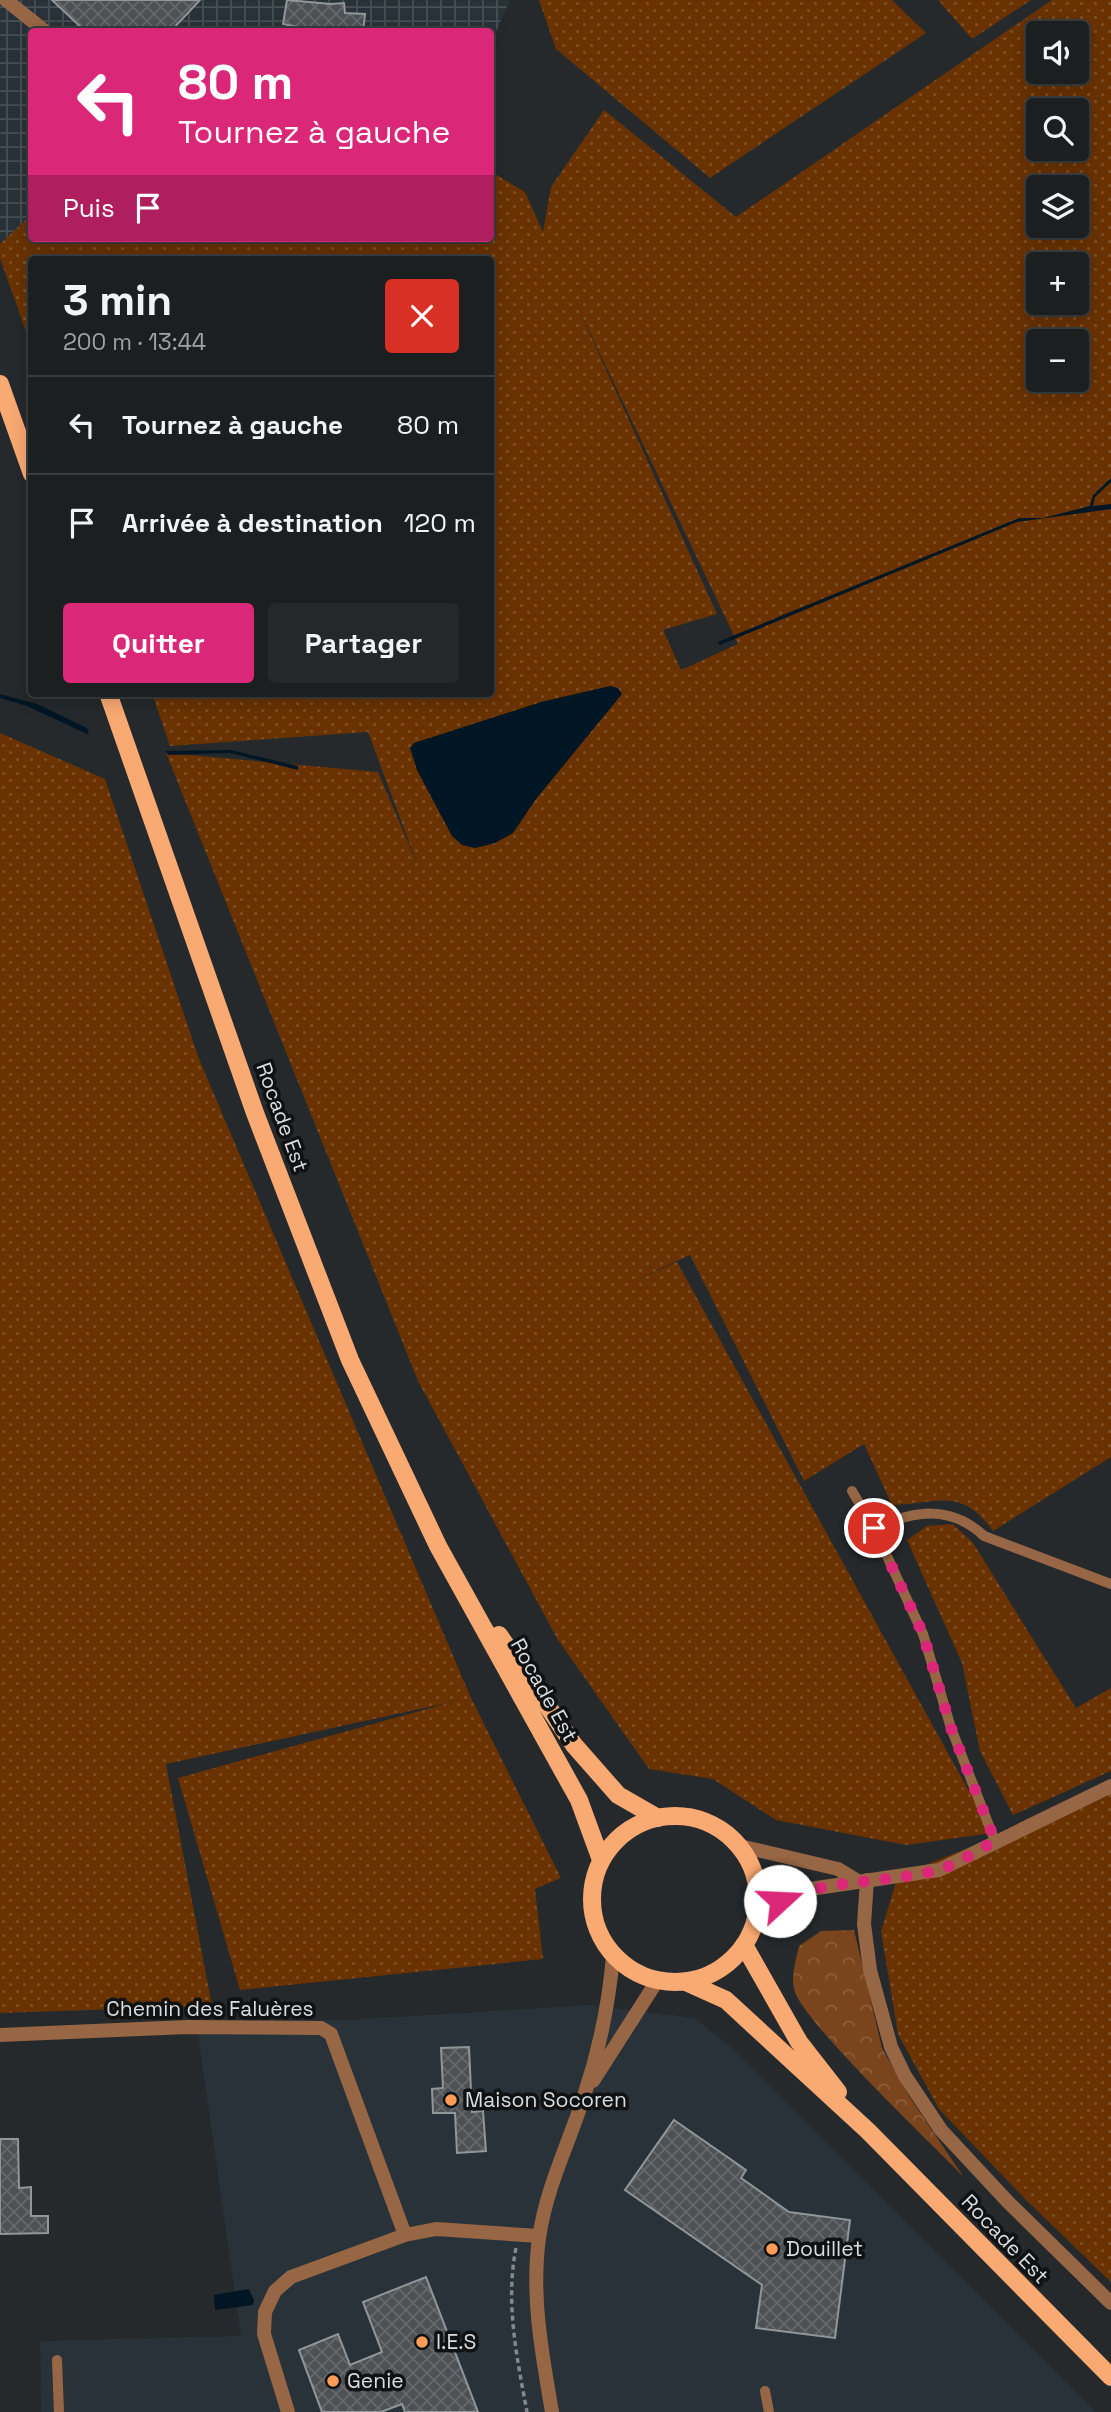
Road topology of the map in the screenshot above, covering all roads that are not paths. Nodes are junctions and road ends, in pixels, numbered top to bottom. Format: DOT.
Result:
graph roads {
  1 [pos="6,0"];
  2 [pos="41,28"];
  3 [pos="0,384"];
  4 [pos="28,463"];
  5 [pos="109,697"];
  6 [pos="852,1491"];
  7 [pos="874,1528"];
  8 [pos="438,1546"];
  9 [pos="1111,1584"];
  10 [pos="1111,1786"];
  11 [pos="658,1818"];
  12 [pos="995,1841"];
  13 [pos="740,1846"];
  14 [pos="601,1860"];
  15 [pos="862,1880"];
  16 [pos="758,1911"];
  17 [pos="744,1945"];
  18 [pos="613,1956"];
  19 [pos="657,1981"];
  20 [pos="686,1982"];
  21 [pos="0,2035"];
  22 [pos="585,2094"];
  23 [pos="868,2131"];
  24 [pos="405,2235"];
  25 [pos="539,2236"];
  26 [pos="1111,2303"];
  27 [pos="57,2360"];
  28 [pos="1111,2377"];
  29 [pos="765,2391"];
  30 [pos="59,2412"];
  31 [pos="288,2412"];
  32 [pos="552,2412"];
  33 [pos="769,2412"];
  1 -- 2 [label="street"];
  3 -- 4 [label="main road"];
  5 -- 8 [label="main road, Rocade Est"];
  6 -- 7 [label="lane"];
  7 -- 9 [label="lane"];
  7 -- 12 [label="lane"];
  8 -- 11 [label="main road, Rocade Est"];
  8 -- 14 [label="main road, Rocade Est"];
  10 -- 12 [label="street"];
  11 -- 13 [label="main road"];
  11 -- 14 [label="main road"];
  12 -- 15 [label="street"];
  13 -- 15 [label="street"];
  13 -- 16 [label="main road"];
  14 -- 18 [label="main road"];
  15 -- 16 [label="street"];
  15 -- 26 [label="street"];
  16 -- 17 [label="main road"];
  17 -- 20 [label="main road"];
  17 -- 23 [label="main road, Rocade Est"];
  18 -- 19 [label="main road"];
  18 -- 22 [label="street"];
  19 -- 20 [label="main road"];
  19 -- 22 [label="street"];
  20 -- 23 [label="main road, Rocade Est"];
  21 -- 24 [label="street, Chemin des Faluères"];
  22 -- 25 [label="street"];
  23 -- 28 [label="main road, Rocade Est"];
  24 -- 25 [label="street"];
  24 -- 31 [label="street"];
  25 -- 32 [label="street"];
  27 -- 30 [label="lane"];
  29 -- 33 [label="lane"];
}
